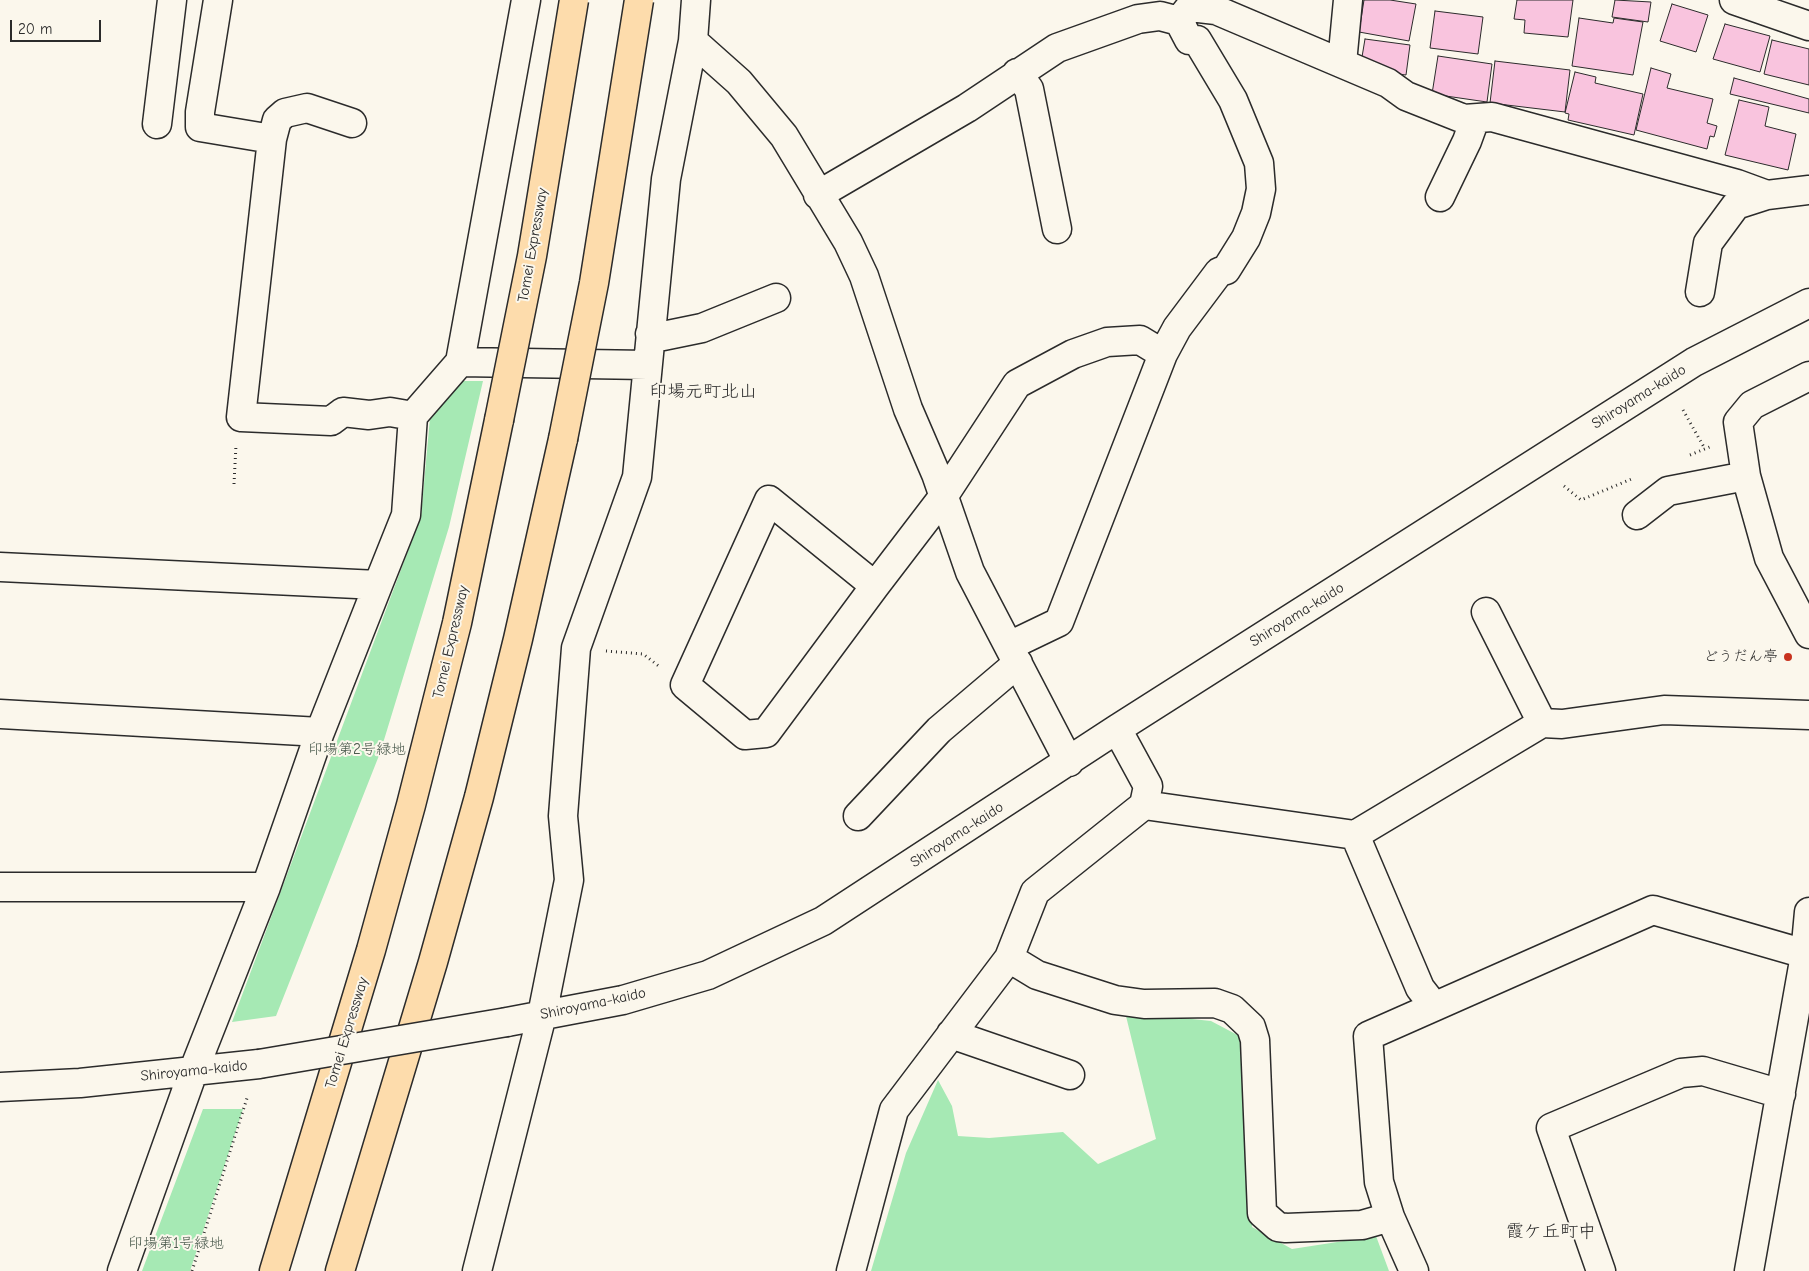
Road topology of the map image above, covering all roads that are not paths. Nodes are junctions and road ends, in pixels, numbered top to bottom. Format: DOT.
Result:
graph roads {
  1 [pos="172,0"];
  2 [pos="218,0"];
  3 [pos="526,0"];
  4 [pos="574,0"];
  5 [pos="640,0"];
  6 [pos="696,0"];
  7 [pos="1348,0"];
  8 [pos="1734,0"];
  9 [pos="1179,21"];
  10 [pos="1809,26"];
  11 [pos="693,40"];
  12 [pos="1342,63"];
  13 [pos="1017,73"];
  14 [pos="1475,119"];
  15 [pos="352,122"];
  16 [pos="157,124"];
  17 [pos="272,139"];
  18 [pos="1809,190"];
  19 [pos="818,195"];
  20 [pos="1767,195"];
  21 [pos="1440,197"];
  22 [pos="1056,229"];
  23 [pos="1700,292"];
  24 [pos="776,298"];
  25 [pos="1809,303"];
  26 [pos="650,334"];
  27 [pos="1163,354"];
  28 [pos="460,362"];
  29 [pos="647,365"];
  30 [pos="1809,376"];
  31 [pos="414,416"];
  32 [pos="1746,476"];
  33 [pos="943,497"];
  34 [pos="1637,515"];
  35 [pos="0,567"];
  36 [pos="378,585"];
  37 [pos="874,586"];
  38 [pos="1486,612"];
  39 [pos="1809,634"];
  40 [pos="1013,655"];
  41 [pos="0,714"];
  42 [pos="1809,715"];
  43 [pos="1542,723"];
  44 [pos="1117,729"];
  45 [pos="320,732"];
  46 [pos="1069,762"];
  47 [pos="1144,805"];
  48 [pos="858,816"];
  49 [pos="1355,835"];
  50 [pos="266,887"];
  51 [pos="0,888"];
  52 [pos="1809,912"];
  53 [pos="1807,955"];
  54 [pos="1009,958"];
  55 [pos="1434,1006"];
  56 [pos="542,1015"];
  57 [pos="952,1034"];
  58 [pos="193,1072"];
  59 [pos="1070,1074"];
  60 [pos="0,1087"];
  61 [pos="1781,1094"];
  62 [pos="1390,1217"];
  63 [pos="122,1271"];
  64 [pos="274,1271"];
  65 [pos="340,1271"];
  66 [pos="476,1271"];
  67 [pos="851,1271"];
  68 [pos="1414,1271"];
  69 [pos="1601,1271"];
  70 [pos="1749,1271"];
  1 -- 16 [label="street"];
  2 -- 17 [label="street"];
  3 -- 28 [label="street"];
  4 -- 64 [label="highway, Tomei Expressway, bridge"];
  5 -- 65 [label="highway, bridge"];
  6 -- 11 [label="street"];
  7 -- 12 [label="street"];
  8 -- 10 [label="street"];
  9 -- 12 [label="street"];
  9 -- 13 [label="street"];
  9 -- 27 [label="street"];
  11 -- 19 [label="street"];
  11 -- 26 [label="street"];
  12 -- 14 [label="street"];
  13 -- 19 [label="street"];
  13 -- 22 [label="street"];
  14 -- 20 [label="street"];
  14 -- 21 [label="street"];
  15 -- 17 [label="street"];
  17 -- 31 [label="street"];
  18 -- 20 [label="street"];
  19 -- 33 [label="street"];
  20 -- 23 [label="street"];
  24 -- 26 [label="street"];
  25 -- 44 [label="street, Shiroyama-kaido"];
  26 -- 29 [label="street"];
  27 -- 33 [label="street"];
  27 -- 40 [label="street"];
  28 -- 29 [label="street"];
  28 -- 31 [label="street"];
  29 -- 56 [label="street"];
  30 -- 32 [label="street"];
  31 -- 36 [label="street"];
  32 -- 34 [label="street"];
  32 -- 39 [label="street"];
  33 -- 37 [label="street"];
  33 -- 40 [label="street"];
  35 -- 36 [label="street"];
  36 -- 45 [label="street"];
  37 -- 37 [label="street"];
  38 -- 43 [label="street"];
  40 -- 46 [label="street"];
  40 -- 48 [label="street"];
  41 -- 45 [label="street"];
  42 -- 43 [label="street"];
  43 -- 49 [label="street"];
  44 -- 46 [label="street, Shiroyama-kaido"];
  44 -- 47 [label="street"];
  45 -- 50 [label="street"];
  46 -- 56 [label="street, Shiroyama-kaido"];
  47 -- 49 [label="street"];
  47 -- 54 [label="street"];
  49 -- 55 [label="street"];
  50 -- 51 [label="street"];
  50 -- 58 [label="street"];
  52 -- 53 [label="street"];
  53 -- 55 [label="street"];
  53 -- 61 [label="street"];
  54 -- 57 [label="street"];
  54 -- 62 [label="street"];
  55 -- 62 [label="street"];
  56 -- 58 [label="street, Shiroyama-kaido, bridge"];
  56 -- 66 [label="street"];
  57 -- 59 [label="street"];
  57 -- 67 [label="street"];
  58 -- 60 [label="street, Shiroyama-kaido"];
  58 -- 63 [label="street"];
  61 -- 69 [label="street"];
  61 -- 70 [label="street"];
  62 -- 68 [label="street"];
}
